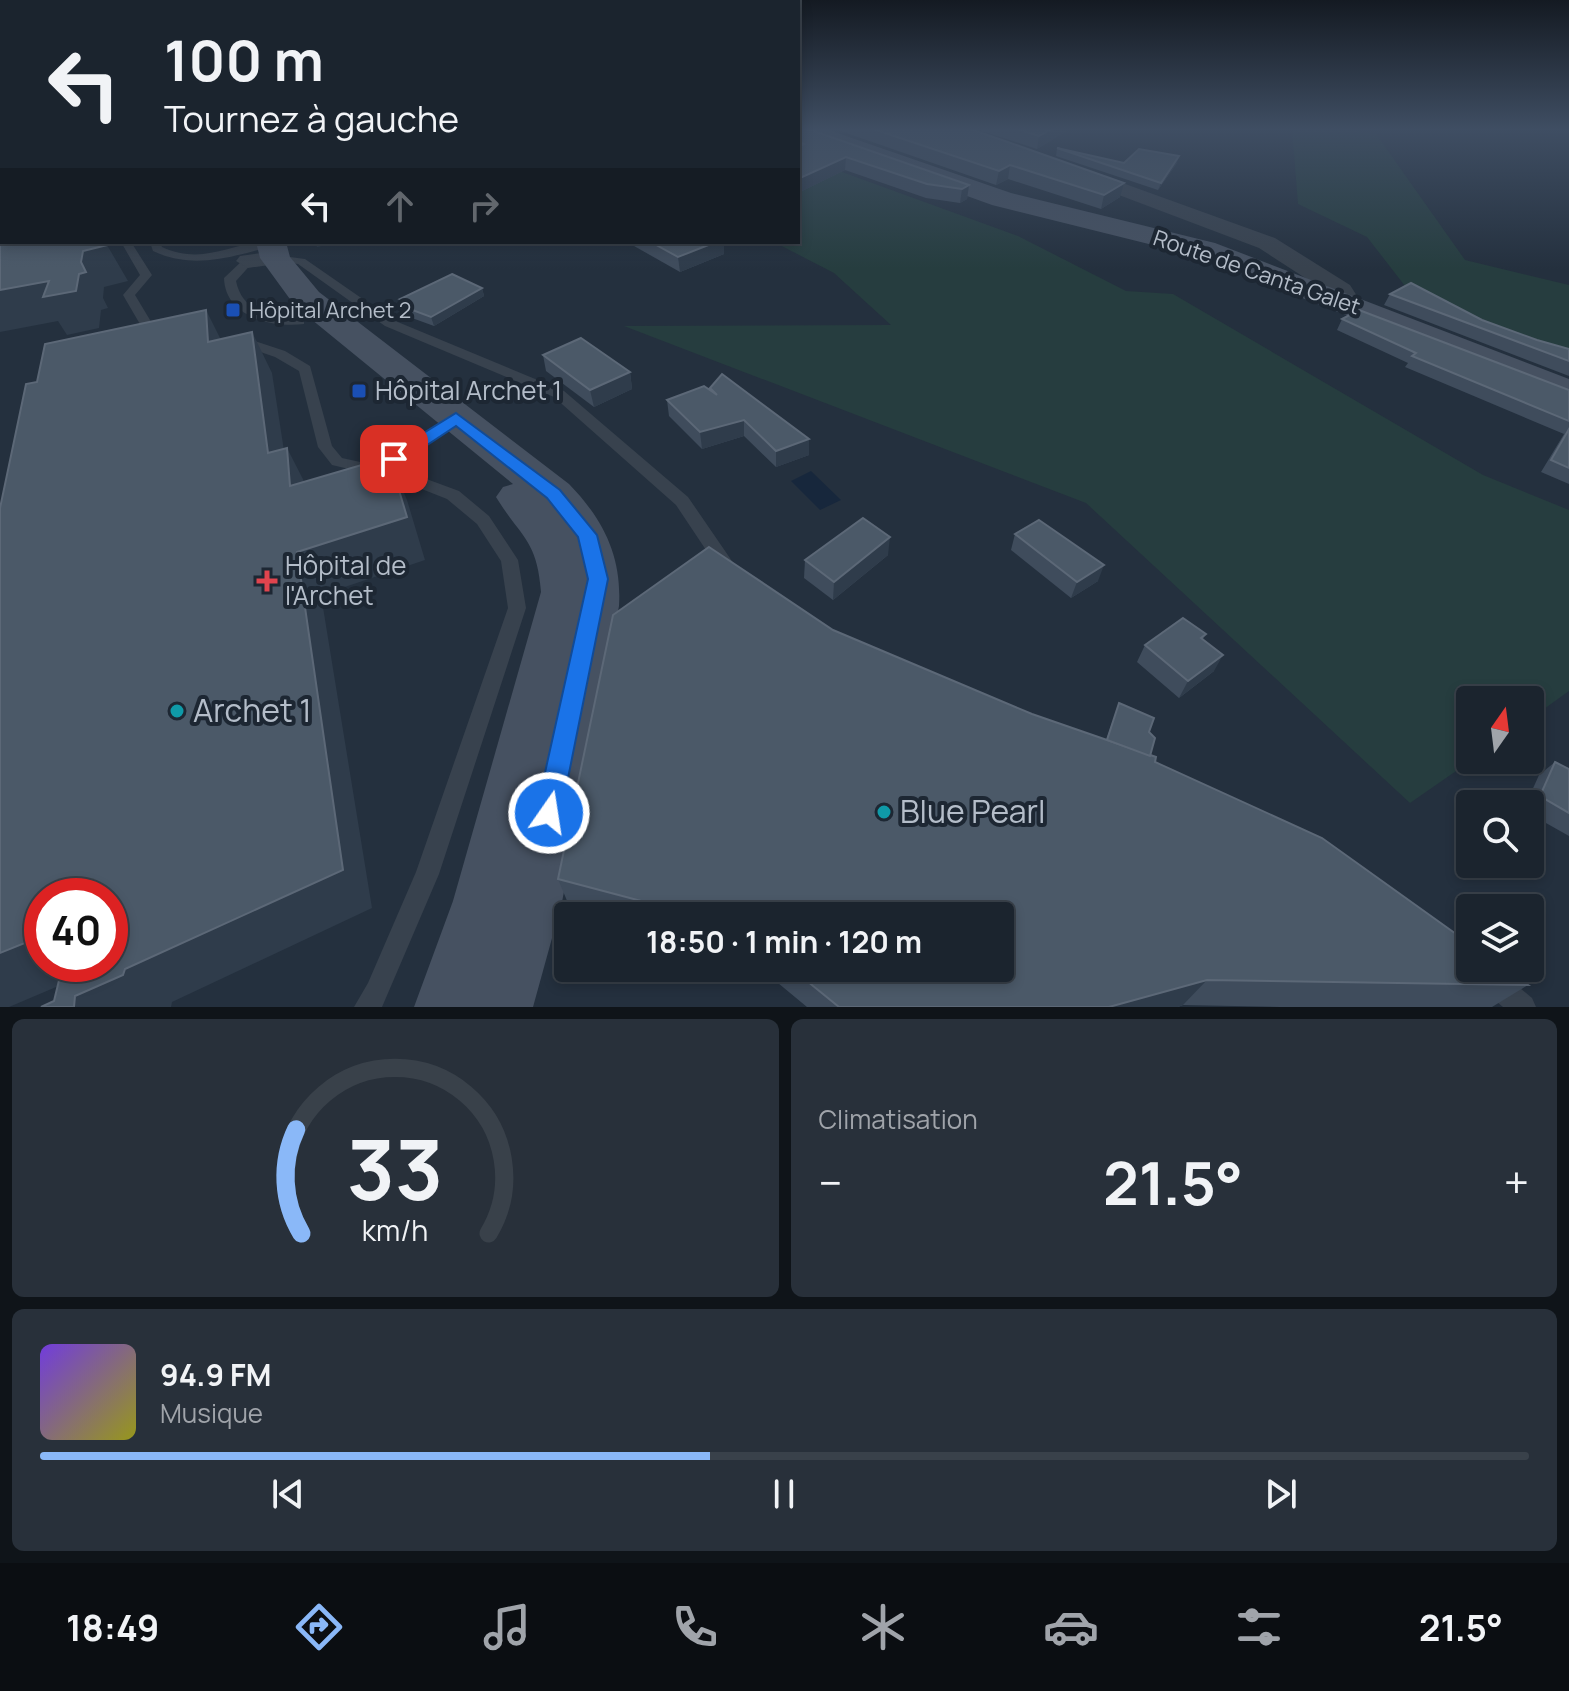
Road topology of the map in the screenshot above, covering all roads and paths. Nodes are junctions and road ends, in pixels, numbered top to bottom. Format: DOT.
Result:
graph roads {
  1 [pos="934,175"];
  2 [pos="1085,175"];
  3 [pos="127,244"];
  4 [pos="156,244"];
  5 [pos="179,244"];
  6 [pos="259,249"];
  7 [pos="196,258"];
  8 [pos="1338,300"];
  9 [pos="221,341"];
  10 [pos="177,348"];
  11 [pos="1569,392"];
  12 [pos="446,424"];
  13 [pos="373,473"];
  14 [pos="741,580"];
  15 [pos="1492,982"];
  16 [pos="367,1007"];
  17 [pos="450,1007"];
  18 [pos="497,1007"];
  19 [pos="1523,1007"];
  1 -- 8 [label="street, Route de Canta Galet"];
  2 -- 8 [label="street"];
  3 -- 10 [label="lane"];
  4 -- 7 [label="lane"];
  5 -- 7 [label="lane"];
  6 -- 7 [label="lane"];
  6 -- 12 [label="street"];
  6 -- 12 [label="street"];
  6 -- 14 [label="lane"];
  8 -- 11 [label="street, Route de Canta Galet"];
  9 -- 13 [label="lane"];
  12 -- 13 [label="lane"];
  12 -- 17 [label="street"];
  12 -- 18 [label="street"];
  13 -- 16 [label="lane"];
  15 -- 19 [label="lane"];
}
